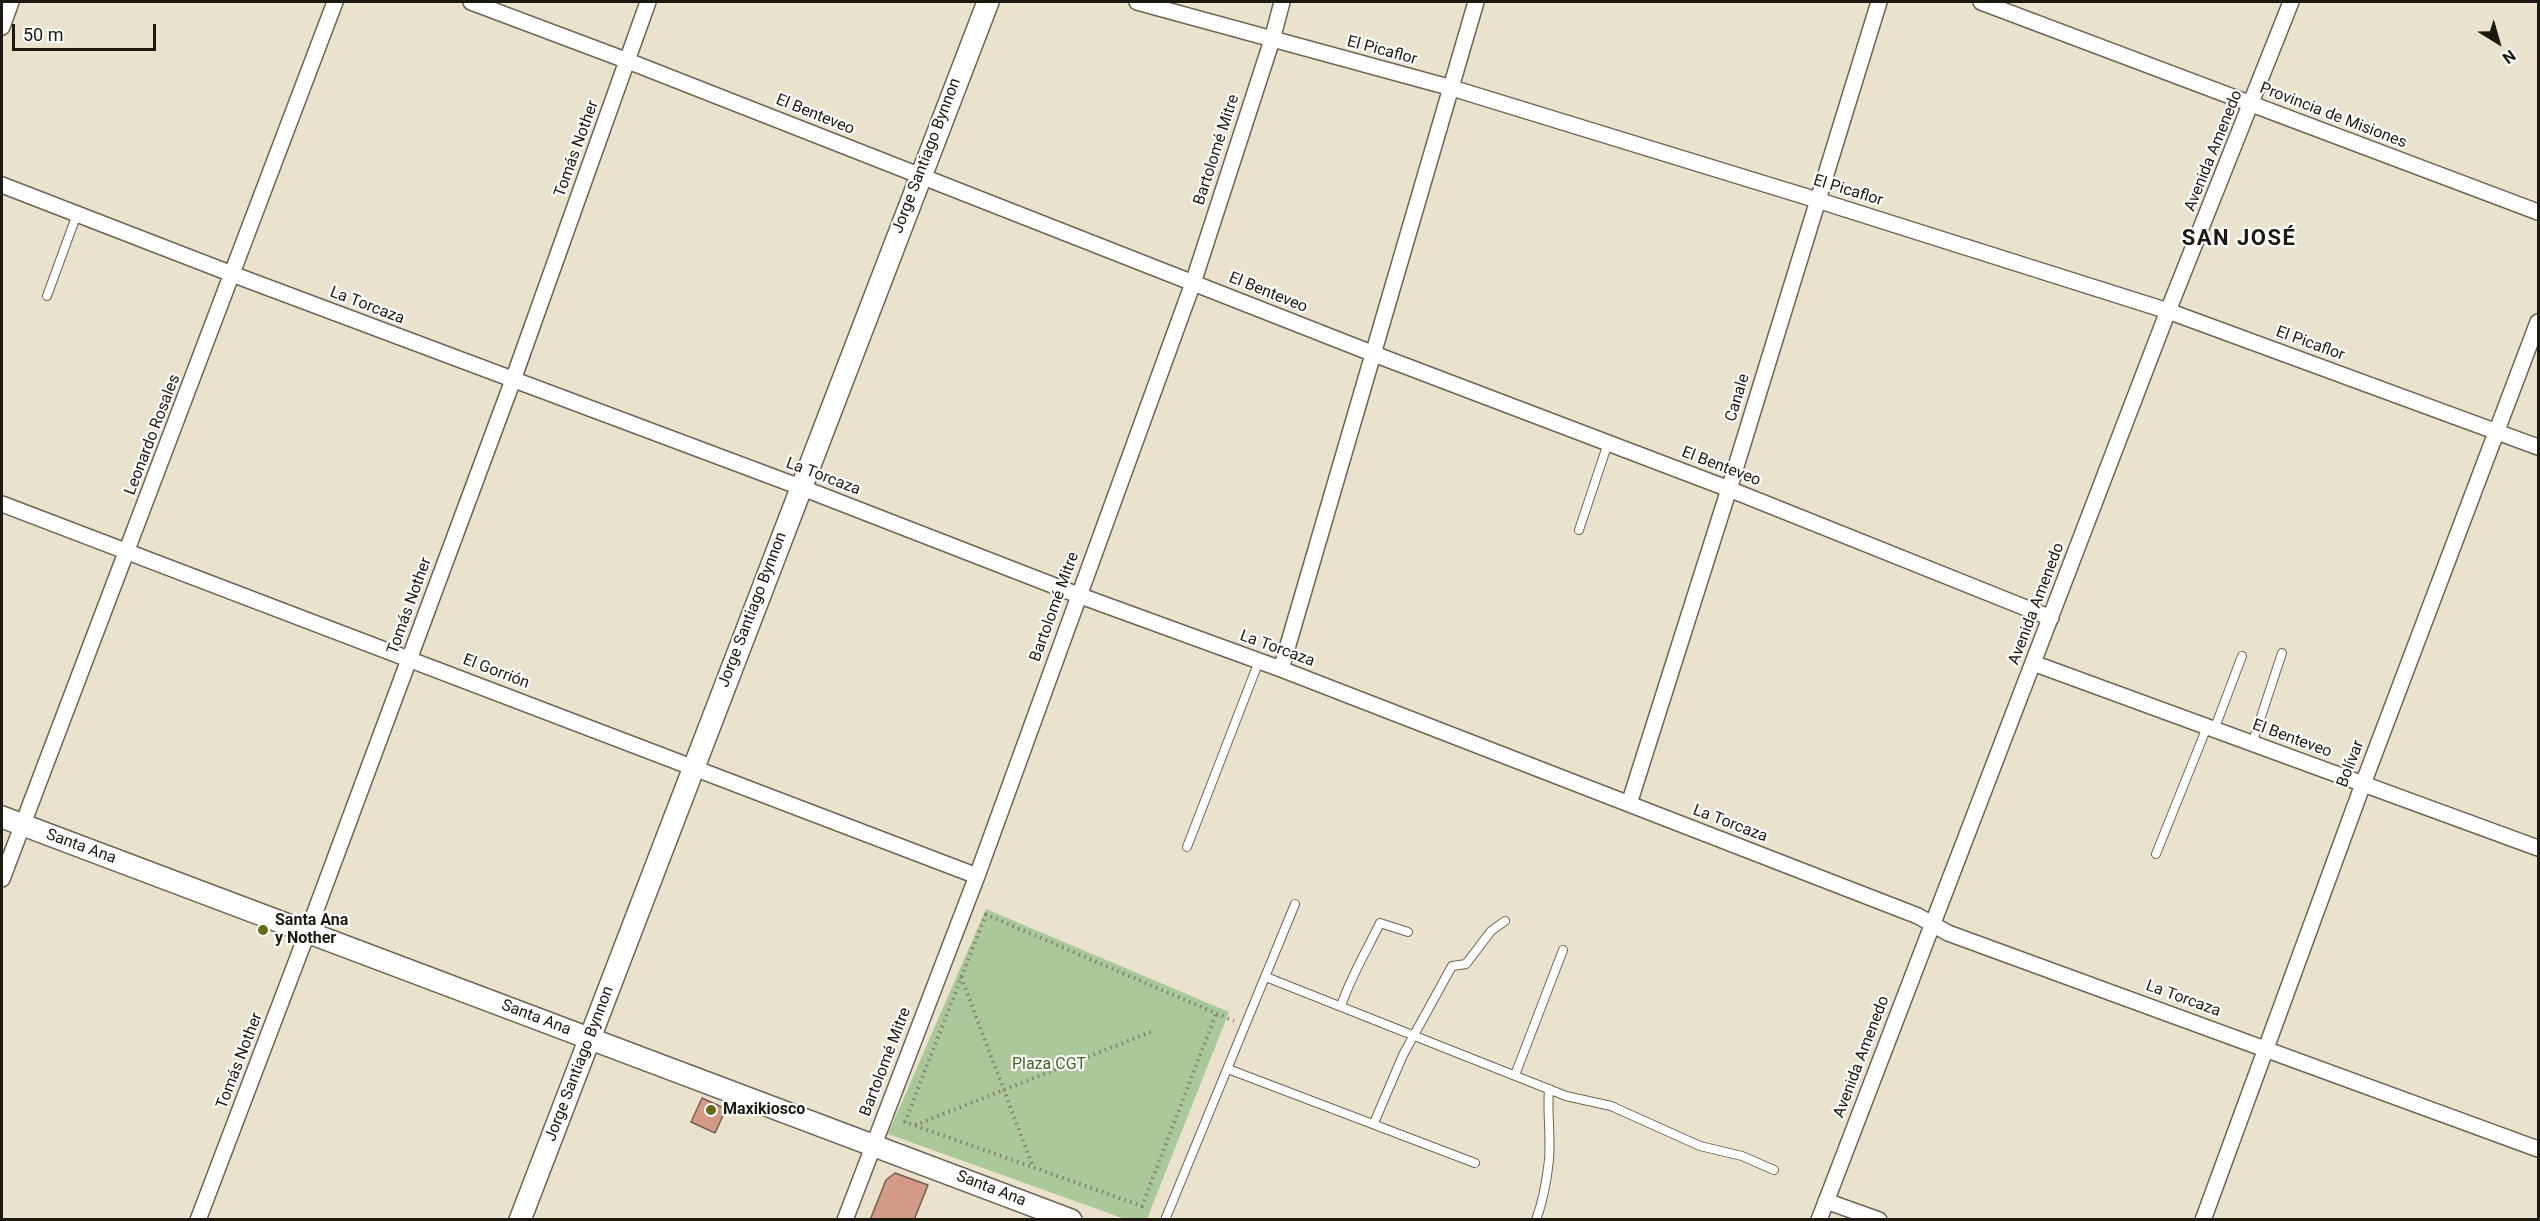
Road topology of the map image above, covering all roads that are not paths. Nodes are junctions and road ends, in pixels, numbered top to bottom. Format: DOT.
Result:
graph roads {
  1 [pos="11,2"];
  2 [pos="335,2"];
  3 [pos="471,2"];
  4 [pos="648,2"];
  5 [pos="988,2"];
  6 [pos="1137,2"];
  7 [pos="1282,2"];
  8 [pos="1476,2"];
  9 [pos="1879,2"];
  10 [pos="1981,2"];
  11 [pos="2291,2"];
  12 [pos="2,27"];
  13 [pos="1272,40"];
  14 [pos="628,61"];
  15 [pos="1452,88"];
  16 [pos="2252,105"];
  17 [pos="919,176"];
  18 [pos="2,185"];
  19 [pos="1817,200"];
  20 [pos="2538,212"];
  21 [pos="77,214"];
  22 [pos="232,274"];
  23 [pos="1193,283"];
  24 [pos="46,296"];
  25 [pos="2168,311"];
  26 [pos="2538,322"];
  27 [pos="1374,354"];
  28 [pos="513,380"];
  29 [pos="2496,432"];
  30 [pos="1608,443"];
  31 [pos="2538,447"];
  32 [pos="800,487"];
  33 [pos="1729,489"];
  34 [pos="2,504"];
  35 [pos="1579,530"];
  36 [pos="128,552"];
  37 [pos="1078,595"];
  38 [pos="2051,618"];
  39 [pos="2282,653"];
  40 [pos="2242,656"];
  41 [pos="410,659"];
  42 [pos="1259,661"];
  43 [pos="2033,663"];
  44 [pos="1281,669"];
  45 [pos="2210,728"];
  46 [pos="2252,744"];
  47 [pos="693,768"];
  48 [pos="2362,784"];
  49 [pos="1629,804"];
  50 [pos="2,817"];
  51 [pos="22,825"];
  52 [pos="1187,847"];
  53 [pos="2538,848"];
  54 [pos="2156,854"];
  55 [pos="977,876"];
  56 [pos="2,879"];
  57 [pos="1295,904"];
  58 [pos="1505,921"];
  59 [pos="1932,923"];
  60 [pos="308,931"];
  61 [pos="1408,932"];
  62 [pos="1563,950"];
  63 [pos="1266,977"];
  64 [pos="1341,1006"];
  65 [pos="1414,1035"];
  66 [pos="590,1038"];
  67 [pos="2264,1048"];
  68 [pos="1228,1069"];
  69 [pos="1515,1075"];
  70 [pos="1549,1089"];
  71 [pos="1374,1123"];
  72 [pos="873,1146"];
  73 [pos="2538,1149"];
  74 [pos="1475,1163"];
  75 [pos="1774,1170"];
  76 [pos="1826,1201"];
  77 [pos="198,1220"];
  78 [pos="520,1220"];
  79 [pos="844,1220"];
  80 [pos="1071,1220"];
  81 [pos="1165,1220"];
  82 [pos="1536,1220"];
  83 [pos="1819,1220"];
  84 [pos="1879,1220"];
  85 [pos="2203,1220"];
  1 -- 12 [label="street"];
  2 -- 22 [label="street, Leonardo Rosales"];
  3 -- 14 [label="street, El Benteveo"];
  4 -- 14 [label="street, Tomás Nother"];
  5 -- 17 [label="street, Jorge Santiago Bynnon"];
  6 -- 13 [label="street, El Picaflor"];
  7 -- 13 [label="street, Bartolomé Mitre"];
  8 -- 15 [label="street"];
  9 -- 19 [label="street, Canale"];
  10 -- 16 [label="street, Provincia de Misiones"];
  11 -- 16 [label="street, Avenida Amenedo"];
  13 -- 15 [label="street, El Picaflor"];
  13 -- 23 [label="street, Bartolomé Mitre"];
  14 -- 17 [label="street, El Benteveo"];
  14 -- 28 [label="street, Tomás Nother"];
  15 -- 19 [label="street, El Picaflor"];
  15 -- 27 [label="street"];
  16 -- 20 [label="street, Provincia de Misiones"];
  16 -- 25 [label="street, Avenida Amenedo"];
  17 -- 23 [label="street, El Benteveo"];
  17 -- 32 [label="street, Jorge Santiago Bynnon"];
  18 -- 21 [label="street, La Torcaza"];
  19 -- 25 [label="street, El Picaflor"];
  19 -- 33 [label="street, Canale"];
  21 -- 22 [label="street, La Torcaza"];
  21 -- 24 [label="lane"];
  22 -- 28 [label="street, La Torcaza"];
  22 -- 36 [label="street, Leonardo Rosales"];
  23 -- 27 [label="street, El Benteveo"];
  23 -- 37 [label="street, Bartolomé Mitre"];
  25 -- 29 [label="street, El Picaflor"];
  25 -- 38 [label="street, Avenida Amenedo"];
  26 -- 29 [label="street, Bolívar"];
  27 -- 30 [label="street, El Benteveo"];
  27 -- 44 [label="street"];
  28 -- 32 [label="street, La Torcaza"];
  28 -- 41 [label="street, Tomás Nother"];
  29 -- 31 [label="street, El Picaflor"];
  29 -- 48 [label="street, Bolívar"];
  30 -- 33 [label="street, El Benteveo"];
  30 -- 35 [label="lane"];
  32 -- 37 [label="street, La Torcaza"];
  32 -- 47 [label="street, Jorge Santiago Bynnon"];
  33 -- 38 [label="street, El Benteveo"];
  33 -- 49 [label="street, Canale"];
  34 -- 36 [label="street, El Gorrión"];
  36 -- 41 [label="street, El Gorrión"];
  36 -- 51 [label="street, Leonardo Rosales"];
  37 -- 42 [label="street, La Torcaza"];
  37 -- 55 [label="street, Bartolomé Mitre"];
  38 -- 43 [label="street, Avenida Amenedo"];
  39 -- 46 [label="lane"];
  40 -- 45 [label="lane"];
  41 -- 47 [label="street, El Gorrión"];
  41 -- 60 [label="street, Tomás Nother"];
  42 -- 44 [label="street, La Torcaza"];
  42 -- 52 [label="lane"];
  43 -- 45 [label="street, El Benteveo"];
  43 -- 59 [label="street, Avenida Amenedo"];
  44 -- 49 [label="street, La Torcaza"];
  45 -- 46 [label="street, El Benteveo"];
  45 -- 54 [label="lane"];
  46 -- 48 [label="street, El Benteveo"];
  47 -- 55 [label="street, El Gorrión"];
  47 -- 66 [label="street, Jorge Santiago Bynnon"];
  48 -- 53 [label="street, El Benteveo"];
  48 -- 67 [label="street, Bolívar"];
  49 -- 59 [label="street, La Torcaza"];
  50 -- 51 [label="street, Santa Ana"];
  51 -- 56 [label="street, Leonardo Rosales"];
  51 -- 60 [label="street, Santa Ana"];
  55 -- 72 [label="street, Bartolomé Mitre"];
  57 -- 63 [label="lane"];
  58 -- 65 [label="lane"];
  59 -- 67 [label="street, La Torcaza"];
  59 -- 76 [label="street, Avenida Amenedo"];
  60 -- 66 [label="street, Santa Ana"];
  60 -- 77 [label="street, Tomás Nother"];
  61 -- 64 [label="lane"];
  62 -- 69 [label="lane"];
  63 -- 64 [label="lane"];
  63 -- 68 [label="lane"];
  64 -- 65 [label="lane"];
  65 -- 69 [label="lane"];
  65 -- 71 [label="lane"];
  66 -- 72 [label="street, Santa Ana"];
  66 -- 78 [label="street, Jorge Santiago Bynnon"];
  67 -- 73 [label="street, La Torcaza"];
  67 -- 85 [label="street, Bolívar"];
  68 -- 71 [label="lane"];
  68 -- 81 [label="lane"];
  69 -- 70 [label="lane"];
  70 -- 75 [label="lane"];
  70 -- 82 [label="lane"];
  71 -- 74 [label="lane"];
  72 -- 79 [label="street, Bartolomé Mitre"];
  72 -- 80 [label="street, Santa Ana"];
  76 -- 83 [label="street, Avenida Amenedo"];
  76 -- 84 [label="street"];
}
